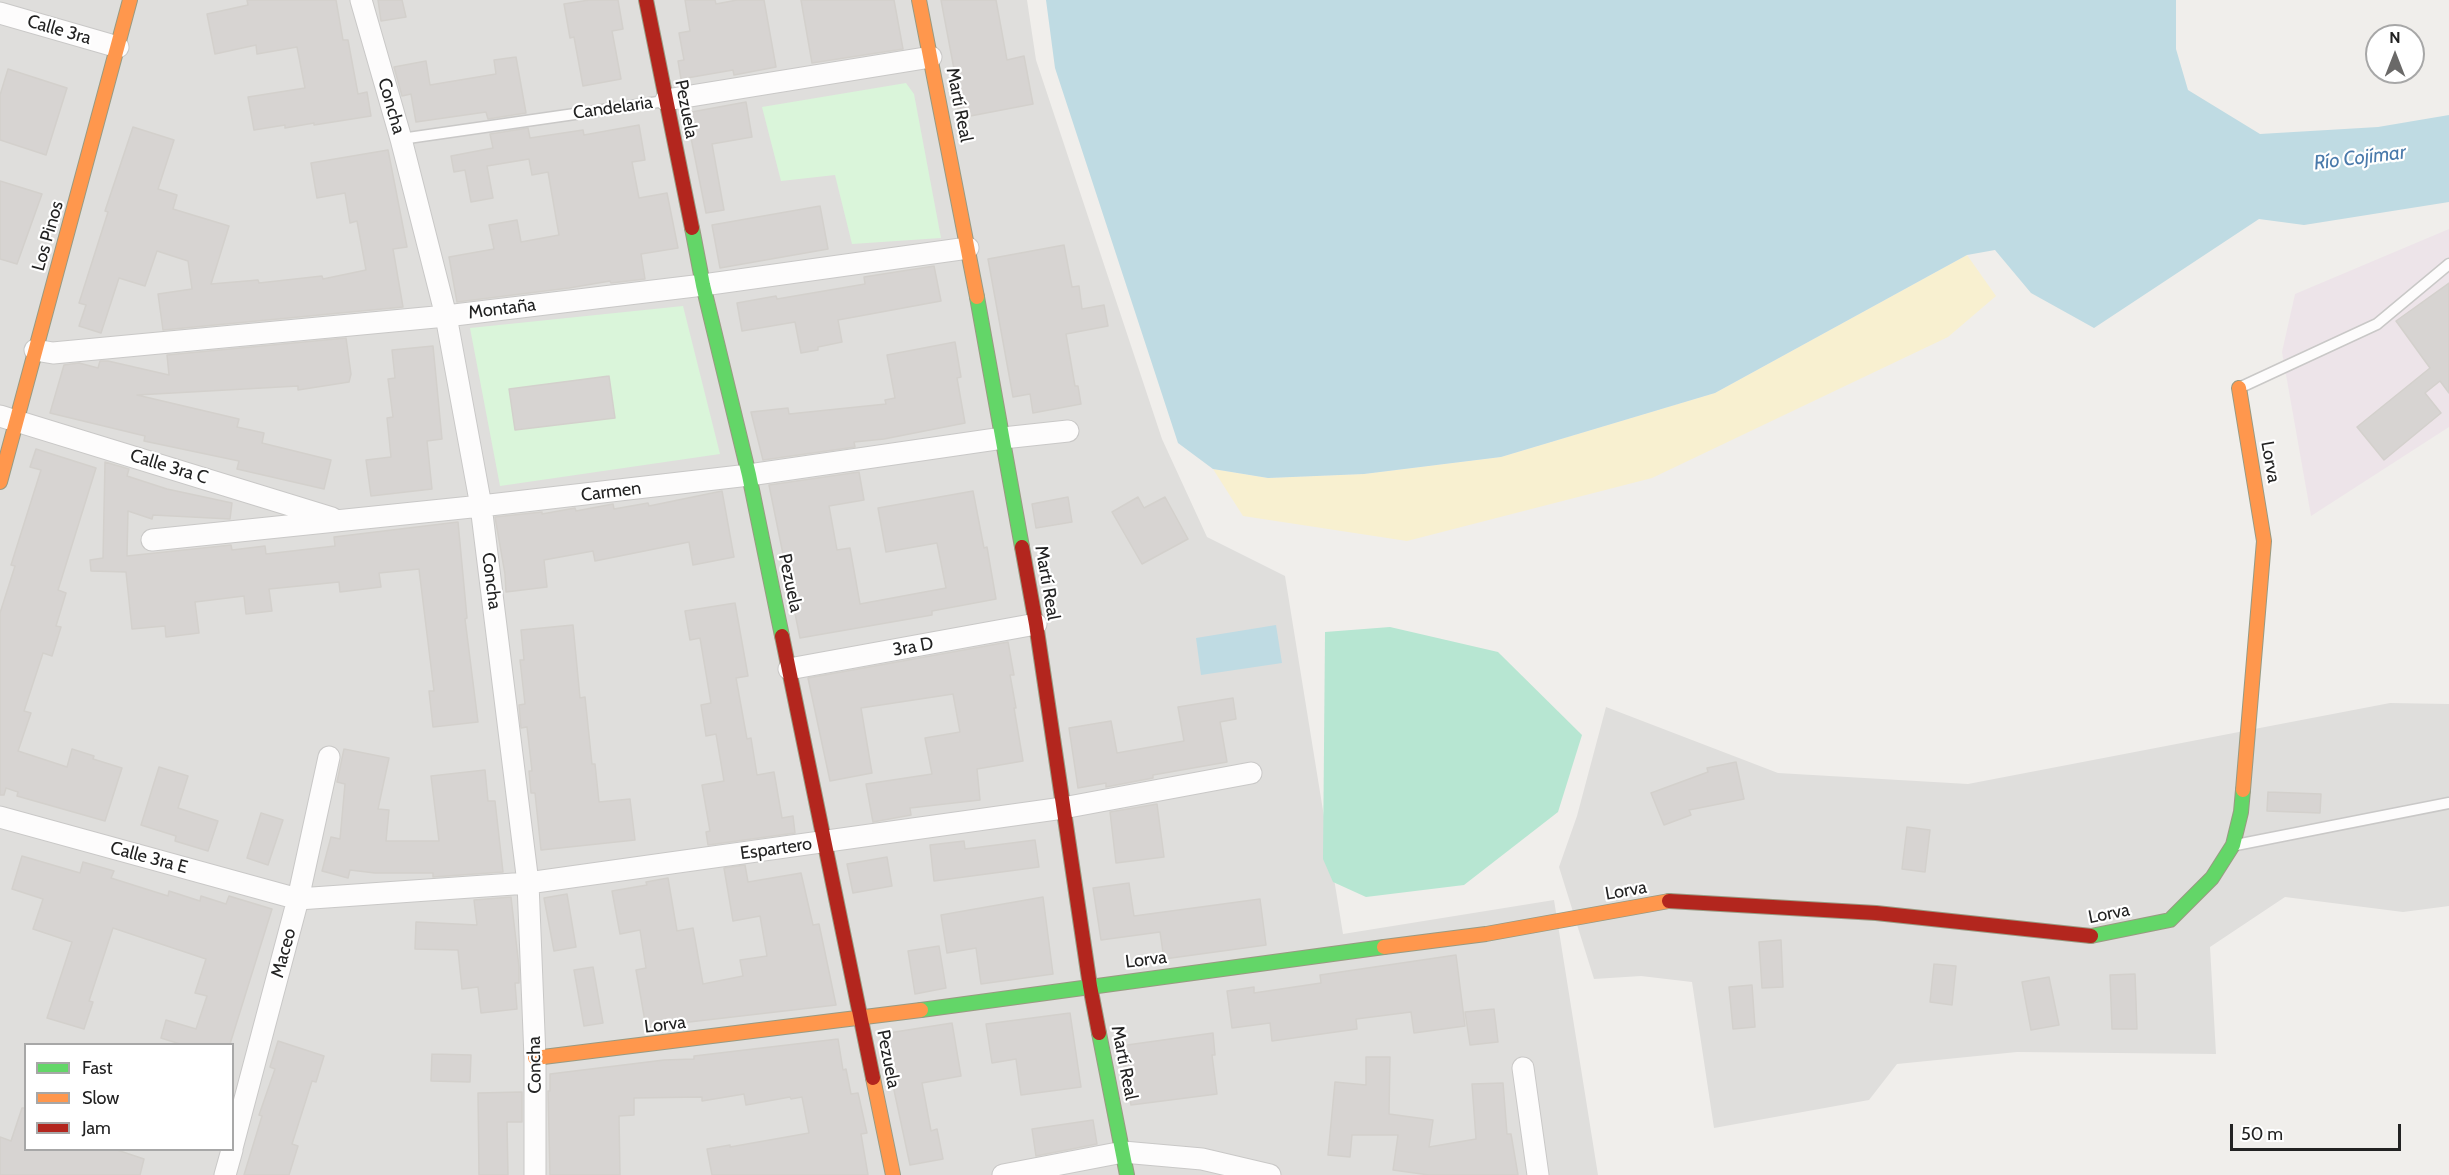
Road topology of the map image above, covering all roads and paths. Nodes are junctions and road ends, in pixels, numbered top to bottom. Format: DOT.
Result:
graph roads {
  1 [pos="130,0"];
  2 [pos="361,0"];
  3 [pos="646,0"];
  4 [pos="919,0"];
  5 [pos="0,13"];
  6 [pos="118,47"];
  7 [pos="931,57"];
  8 [pos="666,100"];
  9 [pos="401,139"];
  10 [pos="968,248"];
  11 [pos="2449,264"];
  12 [pos="703,285"];
  13 [pos="446,316"];
  14 [pos="35,350"];
  15 [pos="2239,388"];
  16 [pos="8,418"];
  17 [pos="1068,431"];
  18 [pos="1003,438"];
  19 [pos="749,476"];
  20 [pos="0,482"];
  21 [pos="482,507"];
  22 [pos="338,520"];
  23 [pos="152,540"];
  24 [pos="1036,624"];
  25 [pos="789,669"];
  26 [pos="329,757"];
  27 [pos="1251,773"];
  28 [pos="2449,803"];
  29 [pos="1063,808"];
  30 [pos="0,817"];
  31 [pos="823,842"];
  32 [pos="2233,845"];
  33 [pos="528,883"];
  34 [pos="298,899"];
  35 [pos="1090,986"];
  36 [pos="862,1020"];
  37 [pos="535,1058"];
  38 [pos="1523,1068"];
  39 [pos="234,1141"];
  40 [pos="231,1151"];
  41 [pos="1123,1152"];
  42 [pos="225,1175"];
  43 [pos="535,1175"];
  44 [pos="893,1175"];
  45 [pos="1003,1175"];
  46 [pos="1127,1175"];
  47 [pos="1270,1175"];
  48 [pos="1539,1175"];
  1 -- 6 [label="street, Los Pinos"];
  2 -- 9 [label="street, Concha"];
  3 -- 8 [label="street, Pezuela"];
  4 -- 7 [label="street, Martí Real"];
  5 -- 6 [label="street, Calle 3ra"];
  6 -- 14 [label="street, Los Pinos"];
  7 -- 8 [label="street, Candelaria"];
  7 -- 10 [label="street, Martí Real"];
  8 -- 9 [label="lane, Candelaria"];
  8 -- 12 [label="street, Pezuela"];
  9 -- 13 [label="street, Concha"];
  10 -- 12 [label="street, Montaña"];
  10 -- 18 [label="street, Martí Real"];
  11 -- 15 [label="lane"];
  12 -- 13 [label="street, Montaña"];
  12 -- 19 [label="street, Pezuela"];
  13 -- 14 [label="street, Montaña"];
  13 -- 21 [label="street, Concha"];
  14 -- 16 [label="street, Los Pinos"];
  15 -- 32 [label="street, Lorva"];
  16 -- 20 [label="street, Los Pinos"];
  16 -- 22 [label="street, Calle 3ra C"];
  17 -- 18 [label="street, Carmen"];
  18 -- 19 [label="street, Carmen"];
  18 -- 24 [label="street, Martí Real"];
  19 -- 21 [label="street, Carmen"];
  19 -- 25 [label="street, Pezuela"];
  21 -- 22 [label="street, Carmen"];
  21 -- 33 [label="street, Concha"];
  22 -- 23 [label="street, Carmen"];
  24 -- 25 [label="street, 3ra D"];
  24 -- 29 [label="street, Martí Real"];
  25 -- 31 [label="street, Pezuela"];
  26 -- 34 [label="street, Maceo"];
  27 -- 29 [label="street, Espartero"];
  28 -- 32 [label="lane"];
  29 -- 31 [label="street, Espartero"];
  29 -- 35 [label="street, Martí Real"];
  30 -- 34 [label="street, Calle 3ra E"];
  31 -- 33 [label="street, Espartero"];
  31 -- 36 [label="street, Pezuela"];
  32 -- 35 [label="street, Lorva"];
  33 -- 34 [label="street, Espartero"];
  33 -- 37 [label="street, Concha"];
  34 -- 39 [label="street, Maceo"];
  35 -- 36 [label="street, Lorva"];
  35 -- 41 [label="street, Martí Real"];
  36 -- 37 [label="street, Lorva"];
  36 -- 44 [label="street, Pezuela"];
  37 -- 43 [label="street, Concha"];
  38 -- 48 [label="street"];
  40 -- 42 [label="street, Maceo"];
  41 -- 45 [label="street"];
  41 -- 46 [label="street, Martí Real"];
  41 -- 47 [label="street"];
}
